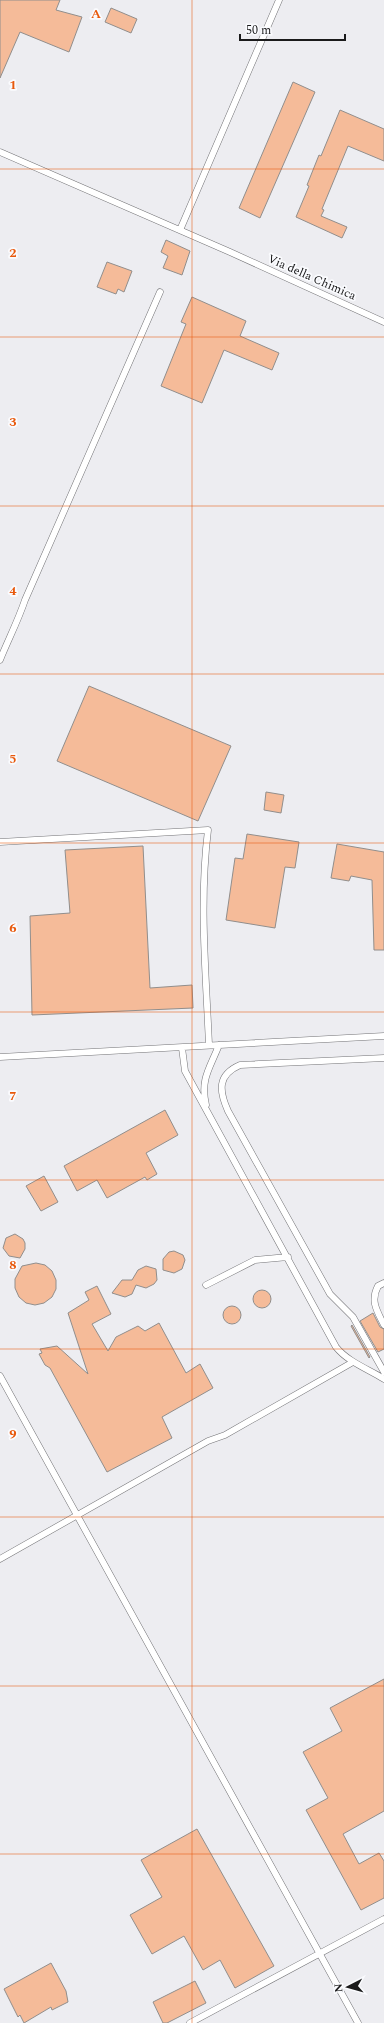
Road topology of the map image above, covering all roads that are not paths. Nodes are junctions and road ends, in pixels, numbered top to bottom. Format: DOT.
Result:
graph roads {
  1 [pos="279,0"];
  2 [pos="0,152"];
  3 [pos="180,230"];
  4 [pos="160,292"];
  5 [pos="384,322"];
  6 [pos="0,660"];
  7 [pos="0,842"];
  8 [pos="384,1036"];
  9 [pos="209,1045"];
  10 [pos="219,1045"];
  11 [pos="182,1048"];
  12 [pos="0,1057"];
  13 [pos="384,1058"];
  14 [pos="207,1111"];
  15 [pos="288,1257"];
  16 [pos="384,1283"];
  17 [pos="206,1285"];
  18 [pos="384,1325"];
  19 [pos="353,1362"];
  20 [pos="384,1372"];
  21 [pos="0,1376"];
  22 [pos="384,1379"];
  23 [pos="78,1515"];
  24 [pos="0,1559"];
  25 [pos="384,1919"];
  26 [pos="320,1953"];
  27 [pos="190,2023"];
  28 [pos="358,2023"];
  1 -- 3 [label="lane"];
  2 -- 3 [label="lane, Via della Chimica"];
  3 -- 5 [label="lane, Via della Chimica"];
  4 -- 6 [label="lane"];
  7 -- 9 [label="lane"];
  8 -- 10 [label="lane"];
  9 -- 10 [label="lane"];
  9 -- 11 [label="lane"];
  10 -- 14 [label="lane"];
  11 -- 12 [label="lane"];
  11 -- 14 [label="lane"];
  13 -- 20 [label="lane"];
  14 -- 15 [label="lane"];
  15 -- 17 [label="lane"];
  15 -- 19 [label="lane"];
  16 -- 18 [label="lane"];
  19 -- 22 [label="lane"];
  19 -- 23 [label="lane"];
  21 -- 23 [label="lane"];
  23 -- 24 [label="lane"];
  23 -- 26 [label="lane"];
  25 -- 26 [label="lane"];
  26 -- 27 [label="lane"];
  26 -- 28 [label="lane"];
}
